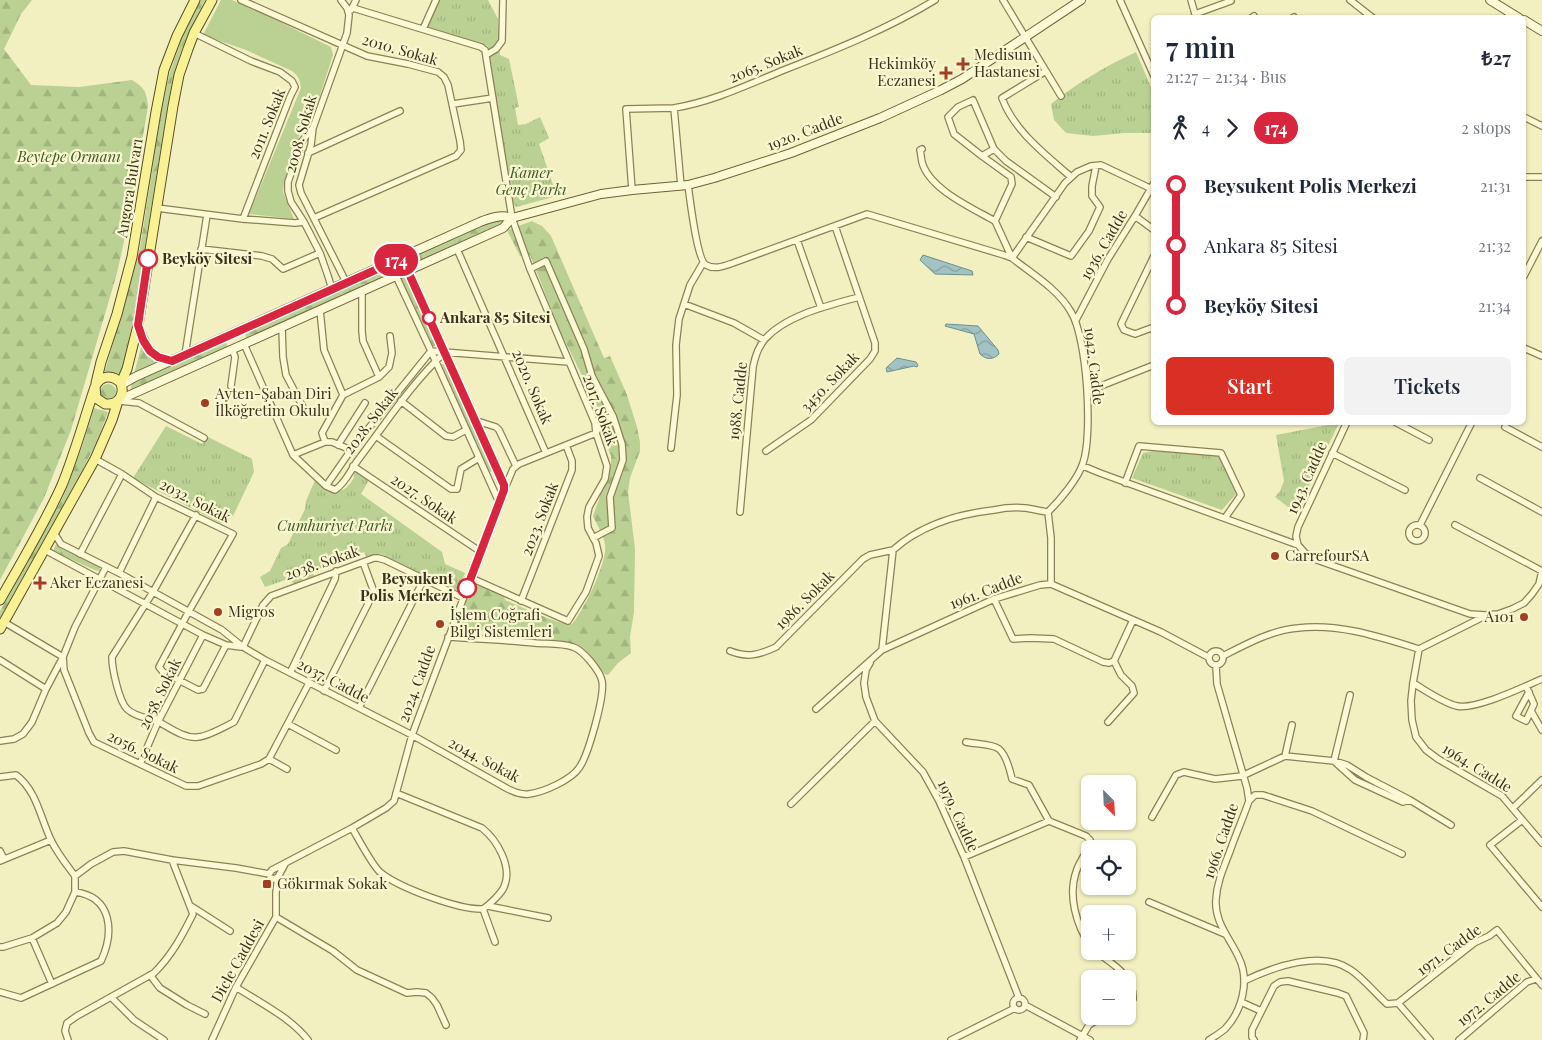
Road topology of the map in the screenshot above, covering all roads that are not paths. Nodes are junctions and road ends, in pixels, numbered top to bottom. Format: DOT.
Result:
graph roads {
  1 [pos="196,0"];
  2 [pos="212,0"];
  3 [pos="241,0"];
  4 [pos="341,0"];
  5 [pos="356,0"];
  6 [pos="436,0"];
  7 [pos="503,0"];
  8 [pos="935,0"];
  9 [pos="1003,0"];
  10 [pos="1080,0"];
  11 [pos="1120,0"];
  12 [pos="1191,0"];
  13 [pos="1490,0"];
  14 [pos="1231,1"];
  15 [pos="1353,1"];
  16 [pos="353,8"];
  17 [pos="350,15"];
  18 [pos="1369,15"];
  19 [pos="1514,15"];
  20 [pos="1526,21"];
  21 [pos="423,29"];
  22 [pos="1542,31"];
  23 [pos="194,33"];
  24 [pos="1026,36"];
  25 [pos="342,45"];
  26 [pos="486,55"];
  27 [pos="1151,63"];
  28 [pos="1046,72"];
  29 [pos="1061,96"];
  30 [pos="493,98"];
  31 [pos="453,104"];
  32 [pos="674,108"];
  33 [pos="400,111"];
  34 [pos="1526,118"];
  35 [pos="1542,126"];
  36 [pos="313,128"];
  37 [pos="922,148"];
  38 [pos="994,149"];
  39 [pos="308,153"];
  40 [pos="982,156"];
  41 [pos="1096,166"];
  42 [pos="1071,177"];
  43 [pos="1526,177"];
  44 [pos="1542,178"];
  45 [pos="684,186"];
  46 [pos="1151,186"];
  47 [pos="632,190"];
  48 [pos="1151,190"];
  49 [pos="1056,196"];
  50 [pos="157,208"];
  51 [pos="207,215"];
  52 [pos="1135,216"];
  53 [pos="314,218"];
  54 [pos="512,218"];
  55 [pos="243,219"];
  56 [pos="995,221"];
  57 [pos="304,222"];
  58 [pos="834,226"];
  59 [pos="1151,228"];
  60 [pos="1026,237"];
  61 [pos="797,240"];
  62 [pos="1542,241"];
  63 [pos="201,249"];
  64 [pos="457,249"];
  65 [pos="320,253"];
  66 [pos="402,258"];
  67 [pos="1012,258"];
  68 [pos="1151,262"];
  69 [pos="390,263"];
  70 [pos="703,263"];
  71 [pos="530,269"];
  72 [pos="408,270"];
  73 [pos="1526,272"];
  74 [pos="396,276"];
  75 [pos="346,282"];
  76 [pos="332,288"];
  77 [pos="362,291"];
  78 [pos="859,297"];
  79 [pos="684,304"];
  80 [pos="821,308"];
  81 [pos="320,310"];
  82 [pos="1076,320"];
  83 [pos="138,325"];
  84 [pos="282,327"];
  85 [pos="1151,328"];
  86 [pos="238,331"];
  87 [pos="226,336"];
  88 [pos="390,336"];
  89 [pos="764,340"];
  90 [pos="244,344"];
  91 [pos="232,349"];
  92 [pos="1526,349"];
  93 [pos="431,351"];
  94 [pos="444,352"];
  95 [pos="185,355"];
  96 [pos="1542,356"];
  97 [pos="505,357"];
  98 [pos="436,360"];
  99 [pos="172,361"];
  100 [pos="568,362"];
  101 [pos="1151,366"];
  102 [pos="379,377"];
  103 [pos="121,384"];
  104 [pos="96,385"];
  105 [pos="231,386"];
  106 [pos="1088,391"];
  107 [pos="343,394"];
  108 [pos="118,401"];
  109 [pos="401,401"];
  110 [pos="366,403"];
  111 [pos="305,411"];
  112 [pos="613,416"];
  113 [pos="474,420"];
  114 [pos="1346,425"];
  115 [pos="1401,425"];
  116 [pos="1470,425"];
  117 [pos="1505,427"];
  118 [pos="466,430"];
  119 [pos="596,433"];
  120 [pos="376,436"];
  121 [pos="204,438"];
  122 [pos="1429,440"];
  123 [pos="325,442"];
  124 [pos="338,445"];
  125 [pos="566,445"];
  126 [pos="1542,447"];
  127 [pos="671,448"];
  128 [pos="351,450"];
  129 [pos="766,451"];
  130 [pos="546,453"];
  131 [pos="1332,453"];
  132 [pos="293,454"];
  133 [pos="478,458"];
  134 [pos="95,459"];
  135 [pos="353,466"];
  136 [pos="516,466"];
  137 [pos="1083,466"];
  138 [pos="498,473"];
  139 [pos="122,474"];
  140 [pos="488,478"];
  141 [pos="510,478"];
  142 [pos="1480,478"];
  143 [pos="1125,482"];
  144 [pos="326,486"];
  145 [pos="504,490"];
  146 [pos="1405,490"];
  147 [pos="156,497"];
  148 [pos="499,502"];
  149 [pos="740,512"];
  150 [pos="1048,512"];
  151 [pos="1542,512"];
  152 [pos="196,515"];
  153 [pos="1224,518"];
  154 [pos="1420,525"];
  155 [pos="1456,525"];
  156 [pos="54,533"];
  157 [pos="593,538"];
  158 [pos="1298,544"];
  159 [pos="45,550"];
  160 [pos="893,550"];
  161 [pos="480,552"];
  162 [pos="80,554"];
  163 [pos="363,562"];
  164 [pos="106,567"];
  165 [pos="336,571"];
  166 [pos="1542,571"];
  167 [pos="119,573"];
  168 [pos="471,578"];
  169 [pos="100,579"];
  170 [pos="424,579"];
  171 [pos="1051,584"];
  172 [pos="153,592"];
  173 [pos="463,598"];
  174 [pos="994,599"];
  175 [pos="0,600"];
  176 [pos="521,601"];
  177 [pos="146,604"];
  178 [pos="188,611"];
  179 [pos="1485,615"];
  180 [pos="1133,620"];
  181 [pos="181,624"];
  182 [pos="2,625"];
  183 [pos="204,635"];
  184 [pos="448,637"];
  185 [pos="226,645"];
  186 [pos="243,647"];
  187 [pos="1419,649"];
  188 [pos="882,650"];
  189 [pos="730,651"];
  190 [pos="1223,656"];
  191 [pos="63,657"];
  192 [pos="1208,657"];
  193 [pos="872,658"];
  194 [pos="0,660"];
  195 [pos="265,660"];
  196 [pos="1114,661"];
  197 [pos="1216,666"];
  198 [pos="290,673"];
  199 [pos="1542,680"];
  200 [pos="179,681"];
  201 [pos="309,683"];
  202 [pos="1412,683"];
  203 [pos="46,689"];
  204 [pos="1527,689"];
  205 [pos="324,690"];
  206 [pos="1350,695"];
  207 [pos="358,708"];
  208 [pos="816,709"];
  209 [pos="1531,711"];
  210 [pos="875,721"];
  211 [pos="158,722"];
  212 [pos="1108,722"];
  213 [pos="288,724"];
  214 [pos="1292,725"];
  215 [pos="1542,730"];
  216 [pos="412,735"];
  217 [pos="0,741"];
  218 [pos="966,742"];
  219 [pos="336,750"];
  220 [pos="1285,756"];
  221 [pos="269,759"];
  222 [pos="1334,761"];
  223 [pos="140,764"];
  224 [pos="287,769"];
  225 [pos="1242,776"];
  226 [pos="0,777"];
  227 [pos="1542,781"];
  228 [pos="396,793"];
  229 [pos="1249,801"];
  230 [pos="791,804"];
  231 [pos="1513,808"];
  232 [pos="1152,817"];
  233 [pos="1522,820"];
  234 [pos="1049,821"];
  235 [pos="1451,825"];
  236 [pos="352,828"];
  237 [pos="51,840"];
  238 [pos="1542,843"];
  239 [pos="0,851"];
  240 [pos="1402,854"];
  241 [pos="964,857"];
  242 [pos="2,860"];
  243 [pos="172,860"];
  244 [pos="286,862"];
  245 [pos="271,874"];
  246 [pos="75,876"];
  247 [pos="278,877"];
  248 [pos="75,892"];
  249 [pos="276,892"];
  250 [pos="1149,902"];
  251 [pos="191,906"];
  252 [pos="485,907"];
  253 [pos="1542,907"];
  254 [pos="276,917"];
  255 [pos="548,918"];
  256 [pos="1081,927"];
  257 [pos="230,931"];
  258 [pos="1225,934"];
  259 [pos="32,938"];
  260 [pos="495,942"];
  261 [pos="0,947"];
  262 [pos="1107,960"];
  263 [pos="1120,970"];
  264 [pos="150,975"];
  265 [pos="1244,981"];
  266 [pos="1540,982"];
  267 [pos="52,984"];
  268 [pos="236,987"];
  269 [pos="0,992"];
  270 [pos="111,998"];
  271 [pos="1020,998"];
  272 [pos="1241,1002"];
  273 [pos="1398,1003"];
  274 [pos="1025,1005"];
  275 [pos="1015,1008"];
  276 [pos="1261,1011"];
  277 [pos="205,1014"];
  278 [pos="446,1025"];
  279 [pos="1089,1025"];
  280 [pos="1081,1038"];
  281 [pos="68,1040"];
  282 [pos="164,1040"];
  283 [pos="212,1040"];
  284 [pos="308,1040"];
  285 [pos="951,1040"];
  286 [pos="1090,1040"];
  287 [pos="1209,1040"];
  288 [pos="1254,1040"];
  289 [pos="1363,1040"];
  290 [pos="1430,1040"];
  291 [pos="1459,1040"];
  1 -- 104 [label="main road, Angora Bulvarı"];
  2 -- 23 [label="main road, Angora Bulvarı"];
  3 -- 25 [label="street, 2010. Sokak"];
  4 -- 17 [label="street"];
  5 -- 16 [label="street, 2008. Sokak"];
  6 -- 21 [label="street"];
  7 -- 26 [label="street"];
  8 -- 32 [label="street, 2065. Sokak"];
  9 -- 24 [label="street"];
  10 -- 24 [label="main road, 1920. Cadde"];
  11 -- 27 [label="street"];
  12 -- 14 [label="street"];
  13 -- 19 [label="main road"];
  15 -- 18 [label="street"];
  16 -- 17 [label="street, 2008. Sokak"];
  16 -- 21 [label="street"];
  17 -- 25 [label="street, 2008. Sokak"];
  20 -- 22 [label="main road"];
  21 -- 26 [label="street"];
  23 -- 50 [label="main road, Angora Bulvarı"];
  23 -- 55 [label="street, 2011. Sokak"];
  24 -- 28 [label="street"];
  24 -- 45 [label="main road, 1920. Cadde"];
  25 -- 31 [label="street, 2010. Sokak"];
  25 -- 36 [label="street, 2008. Sokak"];
  26 -- 30 [label="street, 2017. Sokak"];
  28 -- 29 [label="street"];
  28 -- 42 [label="street"];
  30 -- 31 [label="street"];
  30 -- 54 [label="street, 2017. Sokak"];
  31 -- 53 [label="street, 2010. Sokak"];
  32 -- 45 [label="street"];
  32 -- 47 [label="street, 2065. Sokak"];
  33 -- 39 [label="street"];
  34 -- 35 [label="street"];
  36 -- 39 [label="street, 2008. Sokak"];
  36 -- 57 [label="street"];
  37 -- 56 [label="street"];
  38 -- 40 [label="street"];
  38 -- 40 [label="street"];
  38 -- 49 [label="street"];
  39 -- 53 [label="street, 2008. Sokak"];
  40 -- 56 [label="street"];
  41 -- 42 [label="street"];
  41 -- 46 [label="street"];
  41 -- 60 [label="street"];
  42 -- 49 [label="street"];
  43 -- 44 [label="street"];
  45 -- 47 [label="main road, 1920. Cadde"];
  45 -- 70 [label="street"];
  47 -- 54 [label="main road, 1920. Cadde"];
  48 -- 52 [label="street, 1936. Cadde"];
  49 -- 60 [label="street"];
  50 -- 51 [label="street"];
  50 -- 83 [label="main road, Angora Bulvarı"];
  51 -- 55 [label="street"];
  51 -- 63 [label="street"];
  52 -- 59 [label="street"];
  52 -- 82 [label="street, 1936. Cadde"];
  53 -- 75 [label="street, 2008. Sokak"];
  54 -- 64 [label="main road, 1920. Cadde"];
  54 -- 66 [label="main road, 1920. Cadde"];
  54 -- 71 [label="street, 2017. Sokak"];
  55 -- 57 [label="street"];
  56 -- 67 [label="street"];
  57 -- 65 [label="street"];
  58 -- 61 [label="street, 1942. Cadde"];
  58 -- 67 [label="street, 1942. Cadde"];
  58 -- 78 [label="street, 3450. Sokak"];
  60 -- 67 [label="street"];
  61 -- 70 [label="street, 1942. Cadde"];
  61 -- 80 [label="street"];
  62 -- 73 [label="street"];
  63 -- 65 [label="street"];
  63 -- 95 [label="street"];
  64 -- 72 [label="main road, 1920. Cadde"];
  64 -- 97 [label="street, 2020. Sokak"];
  65 -- 76 [label="street"];
  66 -- 69 [label="main road, 1920. Cadde"];
  66 -- 72 [label="main road"];
  67 -- 82 [label="street, 1942. Cadde"];
  68 -- 85 [label="street"];
  69 -- 74 [label="main road"];
  69 -- 75 [label="main road, 1920. Cadde"];
  70 -- 79 [label="street"];
  71 -- 100 [label="street, 2017. Sokak"];
  71 -- 112 [label="street"];
  72 -- 74 [label="main road, 1920. Cadde"];
  72 -- 94 [label="street"];
  74 -- 77 [label="main road, 1920. Cadde"];
  74 -- 93 [label="street"];
  75 -- 76 [label="main road, 1920. Cadde"];
  76 -- 86 [label="main road, 1920. Cadde"];
  77 -- 81 [label="main road, 1920. Cadde"];
  77 -- 102 [label="street"];
  78 -- 80 [label="street, 1988. Cadde"];
  78 -- 129 [label="street, 3450. Sokak"];
  79 -- 89 [label="street"];
  79 -- 127 [label="street"];
  80 -- 89 [label="street, 1988. Cadde"];
  81 -- 84 [label="main road, 1920. Cadde"];
  81 -- 107 [label="street"];
  82 -- 106 [label="street, 1942. Cadde"];
  83 -- 99 [label="main road"];
  83 -- 103 [label="main road, Angora Bulvarı"];
  84 -- 90 [label="main road, 1920. Cadde"];
  84 -- 111 [label="street"];
  86 -- 87 [label="main road, 1920. Cadde"];
  86 -- 90 [label="main road"];
  87 -- 91 [label="main road"];
  87 -- 95 [label="main road, 1920. Cadde"];
  88 -- 102 [label="street"];
  89 -- 149 [label="street, 1988. Cadde"];
  90 -- 91 [label="main road, 1920. Cadde"];
  90 -- 132 [label="street"];
  91 -- 105 [label="street"];
  91 -- 108 [label="main road, 1920. Cadde"];
  92 -- 96 [label="street"];
  93 -- 94 [label="street"];
  93 -- 98 [label="street"];
  93 -- 128 [label="street, 2028. Sokak"];
  94 -- 97 [label="street"];
  94 -- 98 [label="street, 2028. Sokak"];
  94 -- 113 [label="street"];
  95 -- 99 [label="main road, 1920. Cadde"];
  97 -- 100 [label="street"];
  97 -- 130 [label="street, 2020. Sokak"];
  98 -- 109 [label="street, 2028. Sokak"];
  98 -- 118 [label="street"];
  99 -- 103 [label="main road, 1920. Cadde"];
  100 -- 119 [label="street, 2017. Sokak"];
  101 -- 106 [label="street"];
  102 -- 107 [label="street"];
  103 -- 104 [label="main road"];
  103 -- 108 [label="main road, Angora Bulvarı"];
  104 -- 108 [label="main road"];
  104 -- 175 [label="main road, Angora Bulvarı"];
  106 -- 137 [label="street, 1942. Cadde"];
  107 -- 123 [label="street"];
  108 -- 121 [label="street"];
  108 -- 134 [label="main road, Angora Bulvarı"];
  109 -- 118 [label="street"];
  109 -- 120 [label="street, 2028. Sokak"];
  110 -- 124 [label="street"];
  112 -- 119 [label="street"];
  112 -- 157 [label="street"];
  113 -- 136 [label="street"];
  113 -- 138 [label="street"];
  114 -- 131 [label="street, 1943. Cadde"];
  115 -- 122 [label="street"];
  116 -- 154 [label="street"];
  117 -- 126 [label="street"];
  118 -- 133 [label="street"];
  119 -- 125 [label="street"];
  119 -- 157 [label="street, 2017. Sokak"];
  120 -- 133 [label="street"];
  120 -- 135 [label="street, 2028. Sokak"];
  123 -- 124 [label="street, 2028. Sokak"];
  123 -- 132 [label="street, 2028. Sokak"];
  124 -- 128 [label="street, 2028. Sokak"];
  125 -- 130 [label="street"];
  125 -- 176 [label="street, 2023. Sokak"];
  128 -- 144 [label="street, 2028. Sokak"];
  130 -- 136 [label="street"];
  131 -- 146 [label="street"];
  131 -- 158 [label="street, 1943. Cadde"];
  132 -- 144 [label="street"];
  133 -- 140 [label="street"];
  134 -- 139 [label="street, 2032. Sokak"];
  134 -- 156 [label="main road, Angora Bulvarı"];
  135 -- 144 [label="street, 2028. Sokak"];
  135 -- 161 [label="street, 2027. Sokak"];
  136 -- 141 [label="street, 2024. Cadde"];
  137 -- 143 [label="street"];
  137 -- 150 [label="street, 1942. Cadde"];
  138 -- 140 [label="street"];
  138 -- 141 [label="street"];
  138 -- 145 [label="street"];
  139 -- 147 [label="street, 2032. Sokak"];
  139 -- 162 [label="street"];
  140 -- 148 [label="street"];
  141 -- 145 [label="street, 2024. Cadde"];
  142 -- 151 [label="street"];
  143 -- 153 [label="street"];
  143 -- 153 [label="street"];
  145 -- 148 [label="street, 2024. Cadde"];
  147 -- 152 [label="street, 2032. Sokak"];
  147 -- 167 [label="street"];
  148 -- 161 [label="street, 2024. Cadde"];
  150 -- 160 [label="street"];
  150 -- 171 [label="street"];
  152 -- 172 [label="street"];
  152 -- 178 [label="street, 2032. Sokak"];
  153 -- 158 [label="street"];
  155 -- 166 [label="street"];
  156 -- 159 [label="main road, Angora Bulvarı"];
  156 -- 162 [label="street, 2037. Cadde"];
  157 -- 176 [label="street, 2017. Sokak"];
  158 -- 179 [label="street"];
  159 -- 169 [label="street, 2037. Cadde"];
  159 -- 182 [label="main road, Angora Bulvarı"];
  160 -- 188 [label="street"];
  160 -- 189 [label="street, 1986. Sokak"];
  161 -- 168 [label="street, 2024. Cadde"];
  162 -- 164 [label="street, 2037. Cadde"];
  163 -- 165 [label="street, 2038. Sokak"];
  163 -- 170 [label="street, 2038. Sokak"];
  163 -- 205 [label="street"];
  164 -- 167 [label="street, 2037. Cadde"];
  164 -- 169 [label="street"];
  165 -- 186 [label="street, 2038. Sokak"];
  165 -- 198 [label="street"];
  166 -- 179 [label="street"];
  167 -- 172 [label="street, 2037. Cadde"];
  168 -- 173 [label="street, 2024. Cadde"];
  168 -- 176 [label="street, 2017. Sokak"];
  169 -- 177 [label="street, 2037. Cadde"];
  169 -- 191 [label="street"];
  170 -- 173 [label="street, 2038. Sokak"];
  170 -- 207 [label="street"];
  171 -- 174 [label="street, 1961. Cadde"];
  171 -- 180 [label="street"];
  172 -- 177 [label="street"];
  172 -- 178 [label="street, 2037. Cadde"];
  173 -- 184 [label="street, 2024. Cadde"];
  174 -- 188 [label="street, 1961. Cadde"];
  174 -- 196 [label="street"];
  177 -- 181 [label="street, 2037. Cadde"];
  177 -- 211 [label="street"];
  178 -- 181 [label="street"];
  178 -- 186 [label="street, 2037. Cadde"];
  179 -- 187 [label="street"];
  180 -- 192 [label="street"];
  180 -- 196 [label="street"];
  181 -- 183 [label="street, 2037. Cadde"];
  181 -- 200 [label="street"];
  182 -- 191 [label="street"];
  183 -- 185 [label="street, 2037. Cadde"];
  183 -- 200 [label="street, 2058. Sokak"];
  184 -- 216 [label="street, 2024. Cadde"];
  184 -- 216 [label="street, 2044. Sokak"];
  185 -- 186 [label="street, 2037. Cadde"];
  185 -- 200 [label="street"];
  186 -- 195 [label="street, 2037. Cadde"];
  187 -- 190 [label="street"];
  187 -- 202 [label="street, 1964. Cadde"];
  188 -- 193 [label="street, 1961. Cadde"];
  190 -- 192 [label="street"];
  190 -- 197 [label="street"];
  191 -- 203 [label="street"];
  191 -- 223 [label="street, 2056. Sokak"];
  192 -- 197 [label="street"];
  193 -- 208 [label="street, 1961. Cadde"];
  193 -- 210 [label="street, 1979. Cadde"];
  194 -- 203 [label="street"];
  195 -- 198 [label="street, 2037. Cadde"];
  195 -- 211 [label="street"];
  196 -- 212 [label="street"];
  197 -- 225 [label="street, 1966. Cadde"];
  198 -- 201 [label="street, 2037. Cadde"];
  199 -- 204 [label="street"];
  200 -- 211 [label="street, 2058. Sokak"];
  201 -- 205 [label="street, 2037. Cadde"];
  201 -- 213 [label="street"];
  202 -- 204 [label="street"];
  202 -- 231 [label="street, 1964. Cadde"];
  203 -- 217 [label="street"];
  204 -- 209 [label="street"];
  204 -- 209 [label="street"];
  205 -- 207 [label="street, 2037. Cadde"];
  206 -- 222 [label="street"];
  207 -- 216 [label="street, 2037. Cadde"];
  209 -- 215 [label="street"];
  210 -- 230 [label="street"];
  210 -- 241 [label="street, 1979. Cadde"];
  211 -- 223 [label="street, 2058. Sokak"];
  213 -- 219 [label="street"];
  213 -- 221 [label="street"];
  214 -- 220 [label="street"];
  216 -- 228 [label="street"];
  218 -- 234 [label="street"];
  220 -- 222 [label="street"];
  220 -- 225 [label="street"];
  221 -- 223 [label="street, 2056. Sokak"];
  221 -- 224 [label="street"];
  222 -- 235 [label="street"];
  225 -- 229 [label="street, 1966. Cadde"];
  225 -- 232 [label="street"];
  226 -- 237 [label="street"];
  227 -- 231 [label="street"];
  228 -- 236 [label="street"];
  228 -- 252 [label="street"];
  229 -- 240 [label="street"];
  229 -- 258 [label="street, 1966. Cadde"];
  231 -- 233 [label="street, 1964. Cadde"];
  233 -- 238 [label="street, 1964. Cadde"];
  233 -- 253 [label="street"];
  234 -- 241 [label="street"];
  234 -- 256 [label="street"];
  236 -- 244 [label="street"];
  236 -- 252 [label="street"];
  237 -- 242 [label="street"];
  237 -- 246 [label="street"];
  239 -- 242 [label="street"];
  241 -- 271 [label="street, 1979. Cadde"];
  243 -- 245 [label="street"];
  243 -- 246 [label="street"];
  243 -- 251 [label="street"];
  244 -- 245 [label="street"];
  244 -- 247 [label="street, Dicle Caddesi"];
  245 -- 247 [label="street"];
  245 -- 249 [label="street, Dicle Caddesi"];
  246 -- 248 [label="street"];
  247 -- 249 [label="street, Dicle Caddesi"];
  248 -- 259 [label="street"];
  248 -- 267 [label="street"];
  249 -- 254 [label="street, Dicle Caddesi"];
  250 -- 258 [label="street"];
  251 -- 257 [label="street"];
  251 -- 264 [label="street"];
  252 -- 255 [label="street"];
  252 -- 260 [label="street"];
  254 -- 268 [label="street, Dicle Caddesi"];
  254 -- 278 [label="street"];
  258 -- 265 [label="street, 1966. Cadde"];
  259 -- 261 [label="street"];
  259 -- 267 [label="street"];
  262 -- 263 [label="street"];
  264 -- 270 [label="street"];
  264 -- 277 [label="street"];
  265 -- 272 [label="street, 1966. Cadde"];
  265 -- 273 [label="street"];
  266 -- 273 [label="street, 1971. Cadde"];
  266 -- 291 [label="street, 1972. Cadde"];
  267 -- 269 [label="street"];
  268 -- 283 [label="street, Dicle Caddesi"];
  268 -- 284 [label="street"];
  270 -- 281 [label="street"];
  270 -- 282 [label="street"];
  271 -- 274 [label="street"];
  271 -- 275 [label="street"];
  272 -- 276 [label="street"];
  272 -- 287 [label="street, 1966. Cadde"];
  273 -- 290 [label="street"];
  274 -- 275 [label="street"];
  274 -- 280 [label="street"];
  275 -- 285 [label="street"];
  276 -- 288 [label="street"];
  276 -- 289 [label="street"];
  279 -- 280 [label="street"];
  280 -- 286 [label="street"];
}
